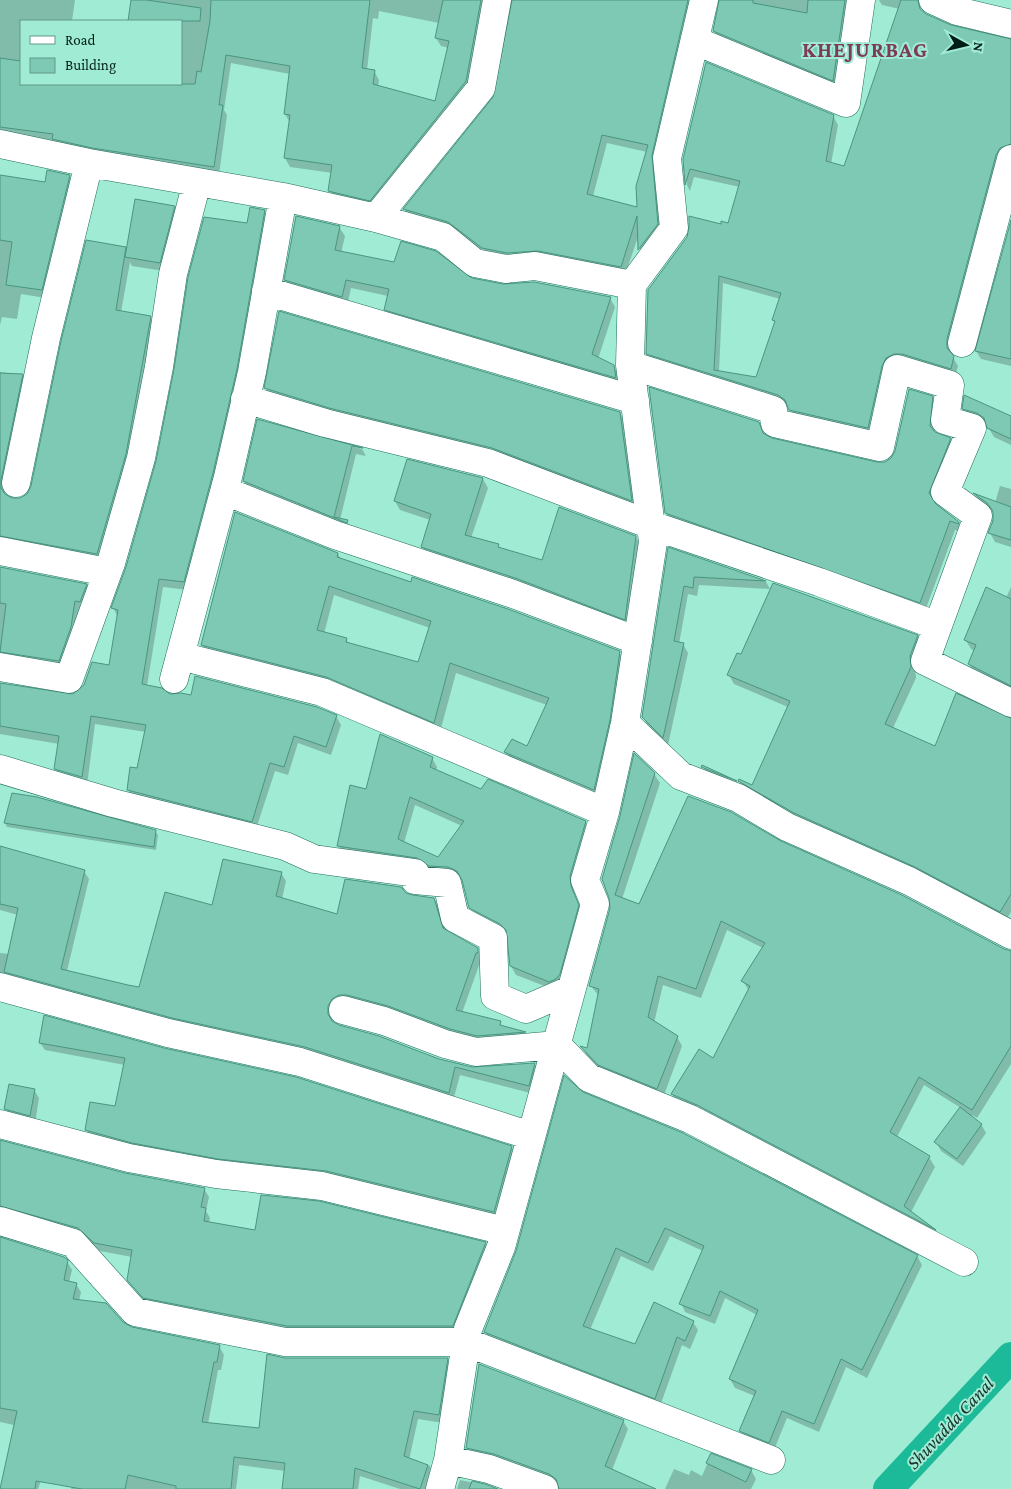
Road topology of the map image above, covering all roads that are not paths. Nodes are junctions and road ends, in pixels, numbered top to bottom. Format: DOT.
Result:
graph roads {
  1 [pos="497,0"];
  2 [pos="704,0"];
  3 [pos="861,0"];
  4 [pos="933,0"];
  5 [pos="1011,24"];
  6 [pos="696,41"];
  7 [pos="0,144"];
  8 [pos="1011,159"];
  9 [pos="89,163"];
  10 [pos="197,182"];
  11 [pos="283,197"];
  12 [pos="376,218"];
  13 [pos="632,285"];
  14 [pos="266,291"];
  15 [pos="962,343"];
  16 [pos="630,365"];
  17 [pos="245,399"];
  18 [pos="635,400"];
  19 [pos="16,483"];
  20 [pos="224,491"];
  21 [pos="651,525"];
  22 [pos="0,551"];
  23 [pos="108,572"];
  24 [pos="938,626"];
  25 [pos="638,641"];
  26 [pos="0,667"];
  27 [pos="1011,703"];
  28 [pos="625,723"];
  29 [pos="0,769"];
  30 [pos="605,812"];
  31 [pos="1011,935"];
  32 [pos="0,987"];
  33 [pos="570,990"];
  34 [pos="342,1010"];
  35 [pos="557,1045"];
  36 [pos="0,1124"];
  37 [pos="531,1136"];
  38 [pos="0,1221"];
  39 [pos="505,1231"];
  40 [pos="964,1262"];
  41 [pos="466,1342"];
  42 [pos="448,1460"];
  43 [pos="771,1460"];
  44 [pos="440,1489"];
  45 [pos="544,1489"];
  1 -- 12 [label="street"];
  2 -- 6 [label="street"];
  3 -- 6 [label="street"];
  4 -- 5 [label="street"];
  6 -- 13 [label="street"];
  7 -- 9 [label="street"];
  8 -- 15 [label="street"];
  9 -- 10 [label="street"];
  9 -- 19 [label="street"];
  10 -- 11 [label="street"];
  10 -- 23 [label="street"];
  11 -- 12 [label="street"];
  11 -- 14 [label="street"];
  12 -- 13 [label="street"];
  13 -- 16 [label="street"];
  14 -- 17 [label="street"];
  14 -- 18 [label="street"];
  16 -- 18 [label="street"];
  16 -- 24 [label="street"];
  17 -- 20 [label="street"];
  17 -- 21 [label="street"];
  18 -- 21 [label="street"];
  20 -- 25 [label="street"];
  20 -- 30 [label="street"];
  21 -- 24 [label="street"];
  21 -- 25 [label="street"];
  22 -- 23 [label="street"];
  23 -- 26 [label="street"];
  24 -- 27 [label="street"];
  25 -- 28 [label="street"];
  28 -- 30 [label="street"];
  28 -- 31 [label="street"];
  29 -- 33 [label="street"];
  30 -- 33 [label="street"];
  32 -- 37 [label="street"];
  33 -- 35 [label="street"];
  34 -- 35 [label="street"];
  35 -- 37 [label="street"];
  35 -- 40 [label="street"];
  36 -- 39 [label="street"];
  37 -- 39 [label="street"];
  38 -- 41 [label="street"];
  39 -- 41 [label="street"];
  41 -- 42 [label="street"];
  41 -- 43 [label="street"];
  42 -- 44 [label="street"];
  42 -- 45 [label="street"];
}
